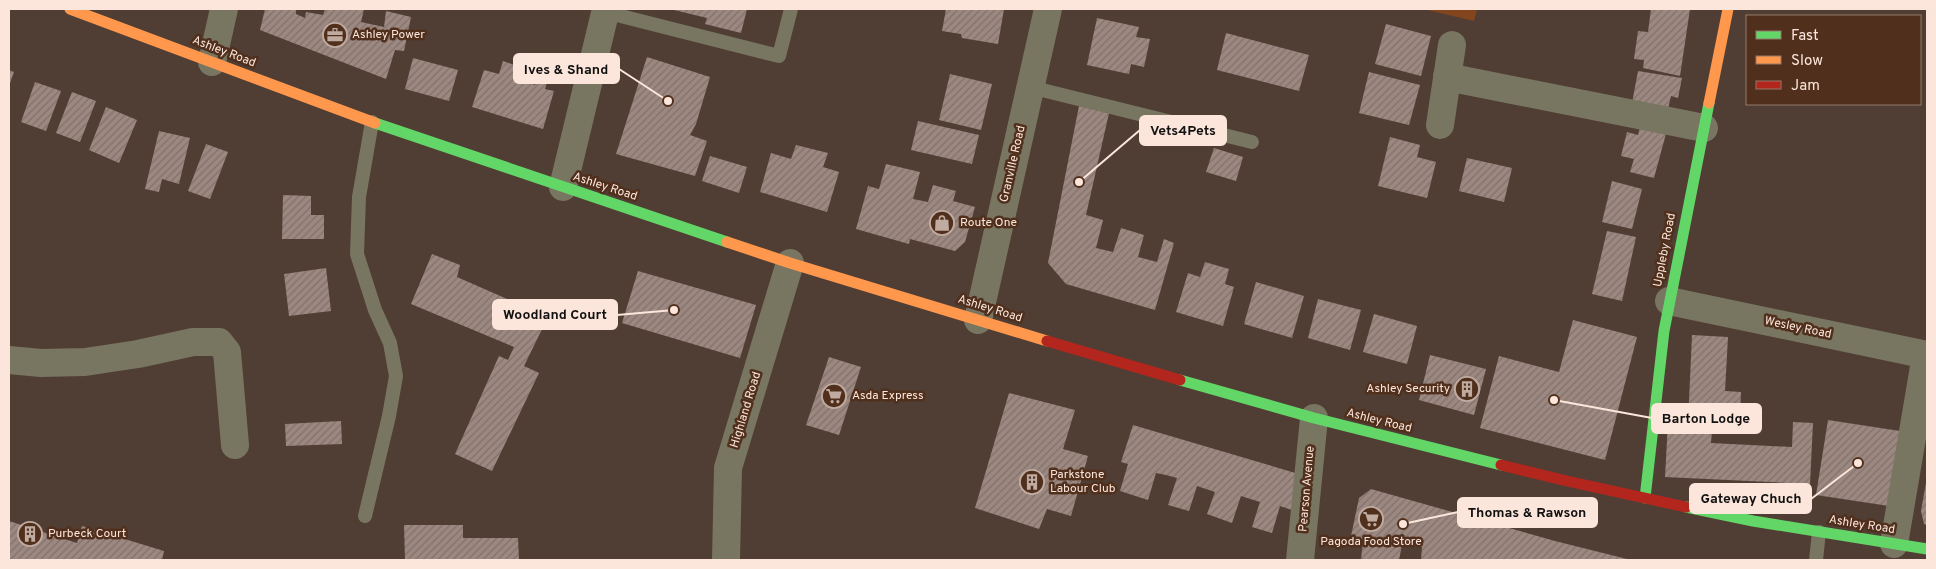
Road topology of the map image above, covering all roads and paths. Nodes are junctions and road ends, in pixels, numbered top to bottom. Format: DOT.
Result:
graph roads {
  1 [pos="70,9"];
  2 [pos="224,9"];
  3 [pos="791,9"];
  4 [pos="1048,9"];
  5 [pos="1728,9"];
  6 [pos="606,10"];
  7 [pos="1452,45"];
  8 [pos="212,62"];
  9 [pos="1447,77"];
  10 [pos="1030,87"];
  11 [pos="372,122"];
  12 [pos="1440,125"];
  13 [pos="1704,128"];
  14 [pos="1252,142"];
  15 [pos="562,187"];
  16 [pos="790,263"];
  17 [pos="1669,301"];
  18 [pos="978,320"];
  19 [pos="1927,355"];
  20 [pos="9,360"];
  21 [pos="1314,418"];
  22 [pos="235,445"];
  23 [pos="1645,498"];
  24 [pos="365,516"];
  25 [pos="1819,532"];
  26 [pos="1894,544"];
  27 [pos="1927,549"];
  28 [pos="726,560"];
  29 [pos="1300,560"];
  30 [pos="1816,560"];
  1 -- 8 [label="main road, Ashley Road"];
  2 -- 8 [label="street"];
  3 -- 6 [label="lane"];
  4 -- 10 [label="street, Granville Road"];
  5 -- 13 [label="main road, Uppleby Road"];
  6 -- 15 [label="street"];
  7 -- 9 [label="street"];
  8 -- 11 [label="main road, Ashley Road"];
  9 -- 12 [label="street"];
  9 -- 13 [label="street"];
  10 -- 14 [label="lane"];
  10 -- 18 [label="street, Granville Road"];
  11 -- 15 [label="main road, Ashley Road"];
  11 -- 24 [label="lane"];
  13 -- 17 [label="main road, Uppleby Road"];
  15 -- 16 [label="main road, Ashley Road"];
  16 -- 18 [label="main road, Ashley Road"];
  16 -- 28 [label="street, Highland Road"];
  17 -- 19 [label="street, Wesley Road"];
  17 -- 23 [label="main road, Uppleby Road"];
  18 -- 21 [label="main road, Ashley Road"];
  19 -- 26 [label="street, Wesley Road"];
  20 -- 22 [label="street"];
  21 -- 23 [label="main road, Ashley Road"];
  21 -- 29 [label="street, Pearson Avenue"];
  23 -- 25 [label="main road, Ashley Road"];
  25 -- 26 [label="main road, Ashley Road"];
  25 -- 30 [label="lane"];
  26 -- 27 [label="main road, Ashley Road"];
}
